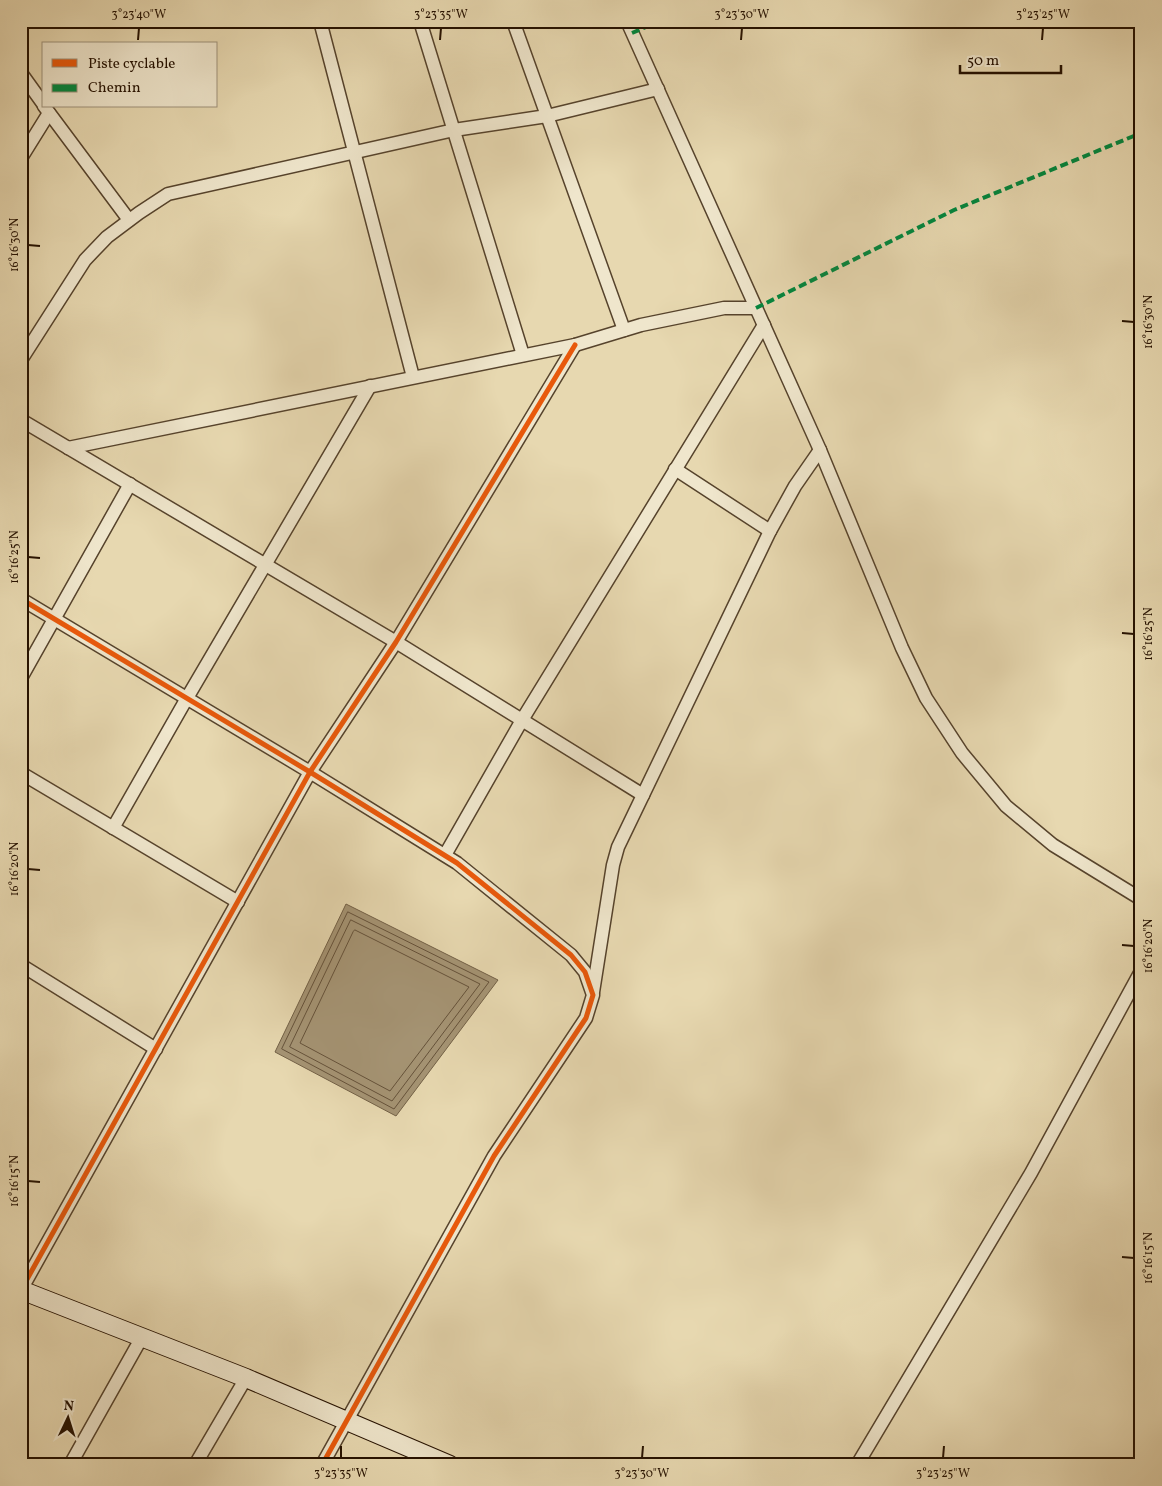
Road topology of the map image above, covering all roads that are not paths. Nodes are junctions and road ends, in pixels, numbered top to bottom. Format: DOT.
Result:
graph roads {
  1 [pos="320,21"];
  2 [pos="420,21"];
  3 [pos="513,21"];
  4 [pos="627,21"];
  5 [pos="21,73"];
  6 [pos="658,89"];
  7 [pos="42,102"];
  8 [pos="46,108"];
  9 [pos="547,116"];
  10 [pos="454,130"];
  11 [pos="354,153"];
  12 [pos="21,158"];
  13 [pos="129,220"];
  14 [pos="756,308"];
  15 [pos="764,324"];
  16 [pos="624,330"];
  17 [pos="575,344"];
  18 [pos="523,355"];
  19 [pos="21,360"];
  20 [pos="413,378"];
  21 [pos="370,386"];
  22 [pos="21,420"];
  23 [pos="68,448"];
  24 [pos="820,450"];
  25 [pos="675,469"];
  26 [pos="130,484"];
  27 [pos="770,531"];
  28 [pos="266,565"];
  29 [pos="21,599"];
  30 [pos="55,619"];
  31 [pos="396,642"];
  32 [pos="21,678"];
  33 [pos="187,698"];
  34 [pos="522,720"];
  35 [pos="310,772"];
  36 [pos="21,773"];
  37 [pos="643,795"];
  38 [pos="113,828"];
  39 [pos="445,855"];
  40 [pos="1141,899"];
  41 [pos="238,902"];
  42 [pos="21,965"];
  43 [pos="1141,970"];
  44 [pos="593,995"];
  45 [pos="156,1049"];
  46 [pos="21,1290"];
  47 [pos="142,1337"];
  48 [pos="246,1378"];
  49 [pos="347,1421"];
  50 [pos="70,1465"];
  51 [pos="195,1465"];
  52 [pos="322,1465"];
  53 [pos="450,1465"];
  54 [pos="857,1465"];
  1 -- 11 [label="street"];
  2 -- 10 [label="street"];
  3 -- 9 [label="street"];
  4 -- 6 [label="street"];
  5 -- 7 [label="street"];
  6 -- 9 [label="street"];
  6 -- 14 [label="street"];
  8 -- 12 [label="street"];
  8 -- 13 [label="street"];
  9 -- 10 [label="street"];
  9 -- 16 [label="street"];
  10 -- 11 [label="street"];
  10 -- 18 [label="street"];
  11 -- 13 [label="street"];
  11 -- 20 [label="street"];
  13 -- 19 [label="street"];
  14 -- 15 [label="street"];
  14 -- 16 [label="street"];
  15 -- 24 [label="street"];
  15 -- 25 [label="street"];
  16 -- 17 [label="street"];
  17 -- 18 [label="street"];
  17 -- 31 [label="street"];
  18 -- 20 [label="street"];
  20 -- 21 [label="street"];
  21 -- 23 [label="street"];
  21 -- 28 [label="street"];
  22 -- 23 [label="street"];
  23 -- 26 [label="street"];
  24 -- 27 [label="street"];
  24 -- 40 [label="street"];
  25 -- 27 [label="street"];
  25 -- 34 [label="street"];
  26 -- 28 [label="street"];
  26 -- 30 [label="street"];
  27 -- 37 [label="street"];
  28 -- 31 [label="street"];
  28 -- 33 [label="street"];
  29 -- 30 [label="street"];
  30 -- 32 [label="street"];
  30 -- 33 [label="street"];
  31 -- 34 [label="street"];
  31 -- 35 [label="street"];
  33 -- 35 [label="street"];
  33 -- 38 [label="street"];
  34 -- 37 [label="street"];
  34 -- 39 [label="street"];
  35 -- 39 [label="street"];
  35 -- 41 [label="street"];
  36 -- 38 [label="street"];
  37 -- 44 [label="street"];
  38 -- 41 [label="street"];
  39 -- 44 [label="street"];
  41 -- 45 [label="street"];
  42 -- 45 [label="street"];
  43 -- 54 [label="street"];
  44 -- 49 [label="street"];
  45 -- 46 [label="street"];
  46 -- 47 [label="main road"];
  47 -- 48 [label="main road"];
  47 -- 50 [label="street"];
  48 -- 49 [label="main road"];
  48 -- 51 [label="street"];
  49 -- 52 [label="street"];
  49 -- 53 [label="main road"];
}
